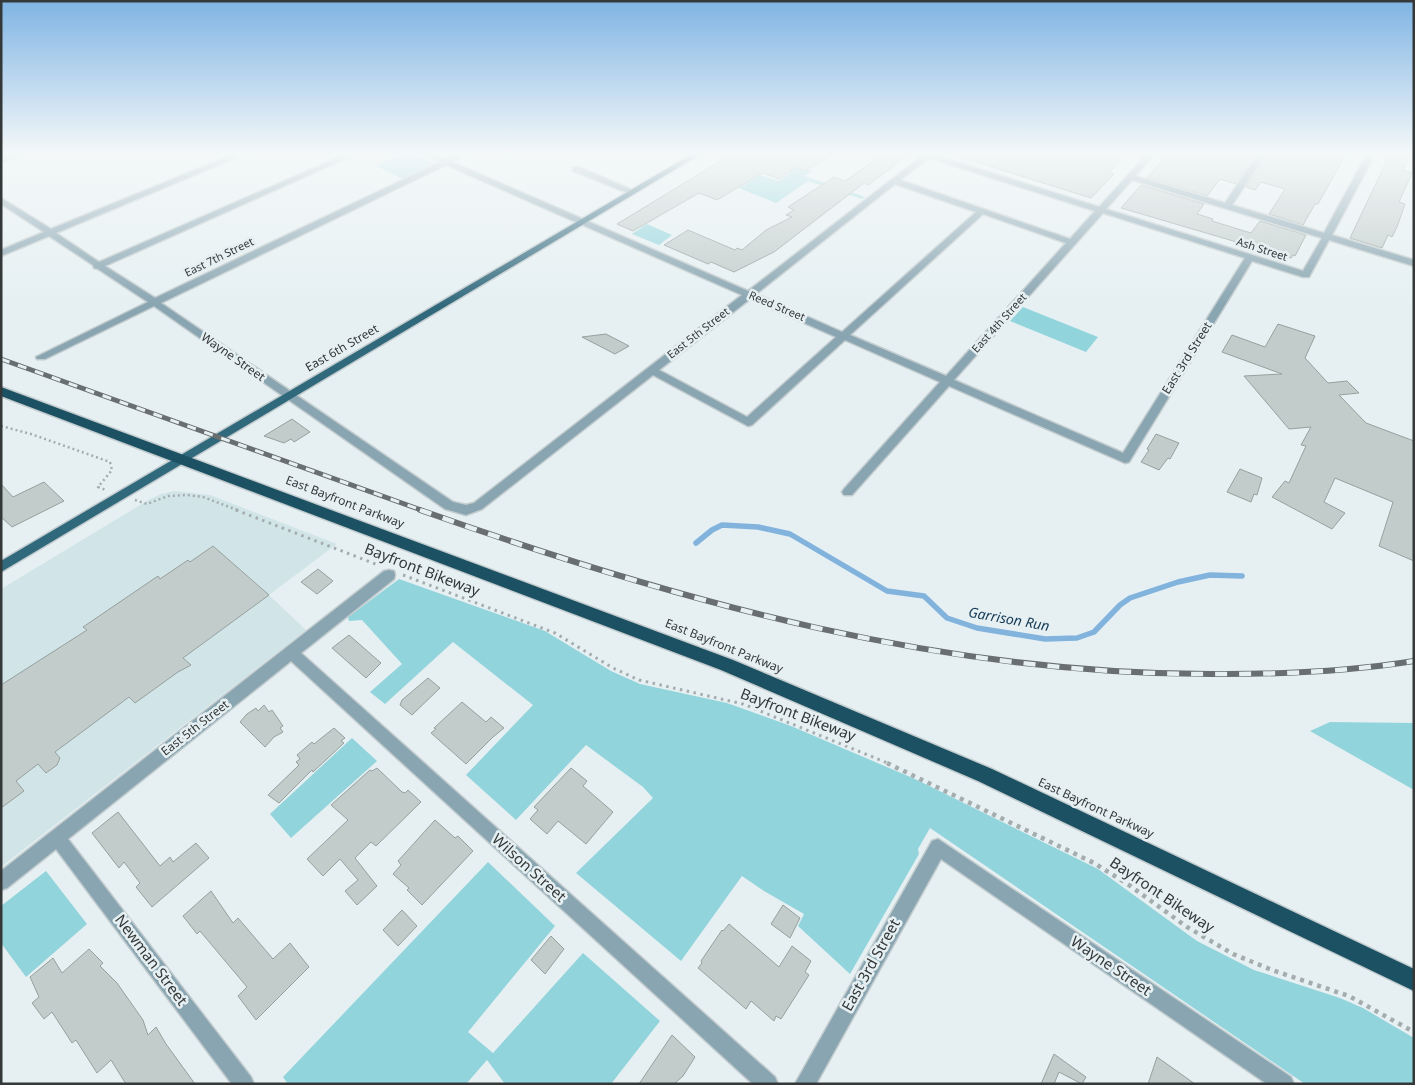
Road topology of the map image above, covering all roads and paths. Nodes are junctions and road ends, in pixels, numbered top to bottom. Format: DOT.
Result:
graph roads {
  1 [pos="8,205"];
  2 [pos="118,205"];
  3 [pos="237,205"];
  4 [pos="357,205"];
  5 [pos="544,205"];
  6 [pos="612,205"];
  7 [pos="863,205"];
  8 [pos="963,205"];
  9 [pos="1084,205"];
  10 [pos="1106,205"];
  11 [pos="1222,205"];
  12 [pos="1345,205"];
  13 [pos="1227,206"];
  14 [pos="1101,210"];
  15 [pos="982,211"];
  16 [pos="584,222"];
  17 [pos="49,233"];
  18 [pos="1328,237"];
  19 [pos="1072,242"];
  20 [pos="1,253"];
  21 [pos="1250,257"];
  22 [pos="1414,263"];
  23 [pos="97,266"];
  24 [pos="748,294"];
  25 [pos="154,302"];
  26 [pos="844,335"];
  27 [pos="41,356"];
  28 [pos="651,370"];
  29 [pos="947,380"];
  30 [pos="1,391"];
  31 [pos="288,395"];
  32 [pos="1,426"];
  33 [pos="181,459"];
  34 [pos="1126,459"];
  35 [pos="98,487"];
  36 [pos="848,492"];
  37 [pos="146,504"];
  38 [pos="466,510"];
  39 [pos="1,567"];
  40 [pos="391,572"];
  41 [pos="290,652"];
  42 [pos="57,837"];
  43 [pos="938,847"];
  44 [pos="1,882"];
  45 [pos="1414,980"];
  46 [pos="1414,1032"];
  47 [pos="244,1084"];
  48 [pos="768,1084"];
  49 [pos="804,1084"];
  50 [pos="1284,1084"];
  1 -- 17 [label="street, Wayne Street"];
  2 -- 17 [label="street"];
  3 -- 23 [label="street"];
  4 -- 25 [label="street, East 7th Street"];
  5 -- 16 [label="street, Reed Street"];
  6 -- 16 [label="main road, East 6th Street"];
  7 -- 24 [label="street, East 5th Street"];
  8 -- 15 [label="street"];
  9 -- 14 [label="street, Ash Street"];
  10 -- 14 [label="street, East 4th Street"];
  11 -- 13 [label="street"];
  12 -- 18 [label="street"];
  13 -- 18 [label="street"];
  14 -- 19 [label="street, East 4th Street"];
  14 -- 21 [label="street, Ash Street"];
  15 -- 19 [label="street"];
  15 -- 26 [label="street"];
  16 -- 24 [label="street, Reed Street"];
  16 -- 31 [label="main road, East 6th Street"];
  17 -- 20 [label="street"];
  17 -- 23 [label="street, Wayne Street"];
  18 -- 21 [label="street, Ash Street"];
  18 -- 22 [label="street"];
  19 -- 29 [label="street, East 4th Street"];
  21 -- 34 [label="street, East 3rd Street"];
  23 -- 25 [label="street, Wayne Street"];
  24 -- 26 [label="street, Reed Street"];
  24 -- 28 [label="street, East 5th Street"];
  25 -- 27 [label="street, East 7th Street"];
  25 -- 31 [label="street, Wayne Street"];
  26 -- 28 [label="street"];
  26 -- 29 [label="street, Reed Street"];
  28 -- 38 [label="street, East 5th Street"];
  29 -- 34 [label="street, Reed Street"];
  29 -- 36 [label="street, East 4th Street"];
  30 -- 33 [label="highway, East Bayfront Parkway"];
  31 -- 33 [label="main road, East 6th Street"];
  31 -- 38 [label="street, Wayne Street"];
  32 -- 35 [label="path"];
  33 -- 39 [label="main road, East 6th Street"];
  33 -- 45 [label="highway, East Bayfront Parkway"];
  37 -- 40 [label="path, Bayfront Bikeway"];
  40 -- 41 [label="street, East 5th Street"];
  40 -- 46 [label="path, Bayfront Bikeway"];
  41 -- 42 [label="street, East 5th Street"];
  41 -- 48 [label="street, Wilson Street"];
  42 -- 44 [label="street, East 5th Street"];
  42 -- 47 [label="street, Newman Street"];
  43 -- 49 [label="street, East 3rd Street"];
  43 -- 50 [label="street, Wayne Street"];
}
